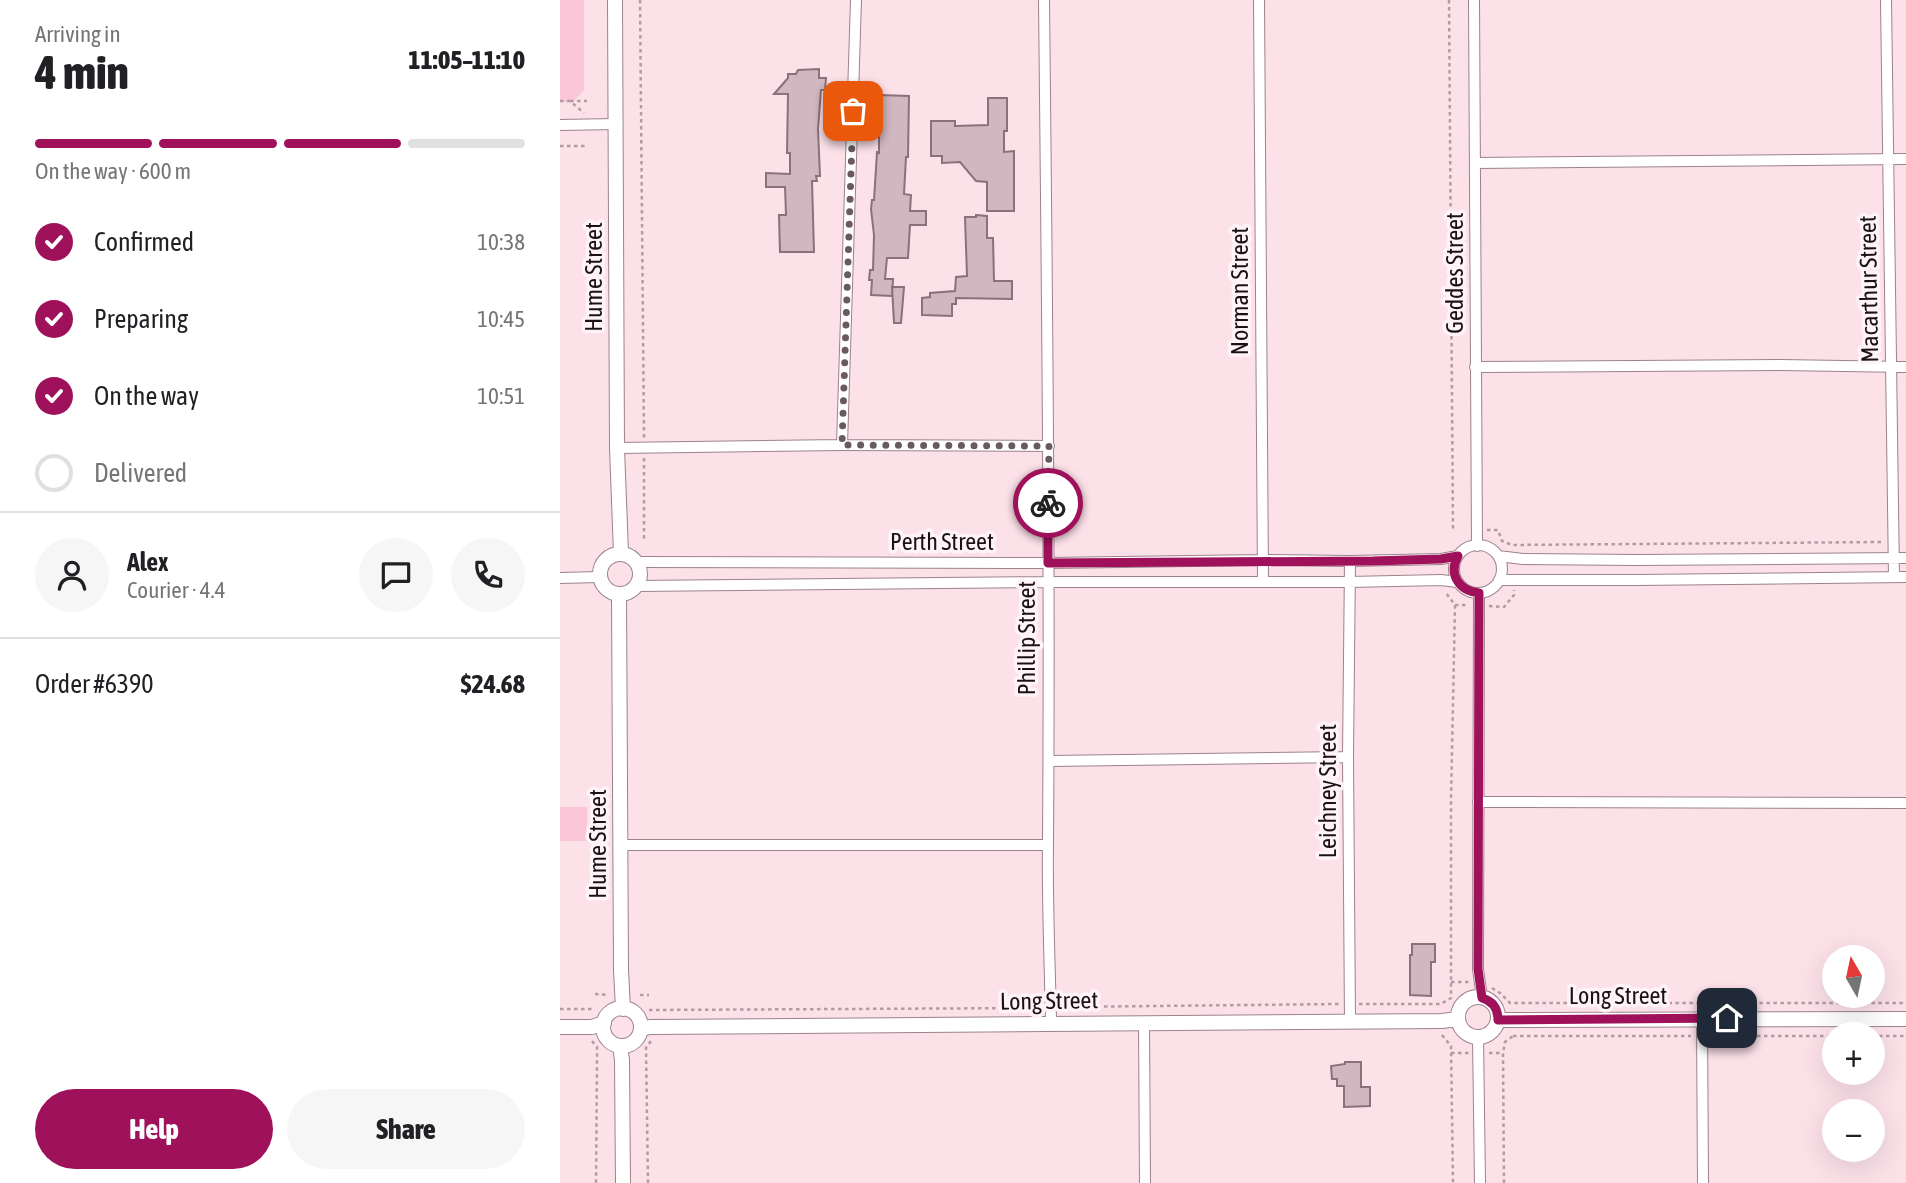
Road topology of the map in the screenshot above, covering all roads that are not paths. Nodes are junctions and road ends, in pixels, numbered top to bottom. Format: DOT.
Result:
graph roads {
  1 [pos="615,0"];
  2 [pos="856,0"];
  3 [pos="1044,0"];
  4 [pos="1259,0"];
  5 [pos="1474,0"];
  6 [pos="1886,0"];
  7 [pos="616,124"];
  8 [pos="560,125"];
  9 [pos="1906,159"];
  10 [pos="1888,160"];
  11 [pos="1476,163"];
  12 [pos="1475,367"];
  13 [pos="1891,367"];
  14 [pos="1906,367"];
  15 [pos="842,445"];
  16 [pos="1049,446"];
  17 [pos="617,448"];
  18 [pos="1477,546"];
  19 [pos="621,553"];
  20 [pos="1458,556"];
  21 [pos="1498,556"];
  22 [pos="1894,558"];
  23 [pos="1906,558"];
  24 [pos="1263,560"];
  25 [pos="1636,560"];
  26 [pos="1350,561"];
  27 [pos="636,562"];
  28 [pos="1048,563"];
  29 [pos="599,577"];
  30 [pos="1900,577"];
  31 [pos="560,578"];
  32 [pos="1499,580"];
  33 [pos="1636,580"];
  34 [pos="1048,582"];
  35 [pos="1263,582"];
  36 [pos="1349,582"];
  37 [pos="1457,582"];
  38 [pos="636,586"];
  39 [pos="1479,593"];
  40 [pos="619,594"];
  41 [pos="1348,757"];
  42 [pos="1049,761"];
  43 [pos="1478,802"];
  44 [pos="1906,803"];
  45 [pos="621,845"];
  46 [pos="1048,845"];
  47 [pos="1488,993"];
  48 [pos="623,1009"];
  49 [pos="1702,1018"];
  50 [pos="1906,1018"];
  51 [pos="1458,1019"];
  52 [pos="1504,1019"];
  53 [pos="1350,1021"];
  54 [pos="604,1023"];
  55 [pos="1051,1023"];
  56 [pos="1144,1023"];
  57 [pos="560,1027"];
  58 [pos="646,1033"];
  59 [pos="1478,1037"];
  60 [pos="620,1046"];
  61 [pos="623,1183"];
  62 [pos="1145,1183"];
  63 [pos="1480,1183"];
  64 [pos="1703,1183"];
  1 -- 7 [label="street, Hume Street"];
  2 -- 15 [label="street"];
  3 -- 16 [label="street, Phillip Street"];
  4 -- 24 [label="street, Norman Street"];
  5 -- 11 [label="street, Geddes Street"];
  6 -- 10 [label="street, Macarthur Street"];
  7 -- 8 [label="street"];
  7 -- 17 [label="street, Hume Street"];
  9 -- 10 [label="street"];
  10 -- 11 [label="street"];
  10 -- 13 [label="street, Macarthur Street"];
  11 -- 12 [label="street, Geddes Street"];
  12 -- 13 [label="street"];
  12 -- 18 [label="street, Geddes Street"];
  13 -- 14 [label="street"];
  13 -- 22 [label="street, Macarthur Street"];
  15 -- 16 [label="street"];
  15 -- 17 [label="street"];
  16 -- 28 [label="street, Phillip Street"];
  17 -- 19 [label="street, Hume Street"];
  18 -- 20 [label="street"];
  18 -- 21 [label="street"];
  19 -- 27 [label="street"];
  19 -- 29 [label="street"];
  20 -- 26 [label="street, Perth Street"];
  20 -- 37 [label="street"];
  21 -- 25 [label="street"];
  21 -- 32 [label="street"];
  22 -- 23 [label="street"];
  22 -- 25 [label="street"];
  22 -- 30 [label="street, Macarthur Street"];
  24 -- 26 [label="street, Perth Street"];
  24 -- 28 [label="street, Perth Street"];
  24 -- 35 [label="street, Norman Street"];
  25 -- 33 [label="street"];
  26 -- 36 [label="street, Leichney Street"];
  27 -- 28 [label="street, Perth Street"];
  27 -- 38 [label="street"];
  28 -- 34 [label="street, Phillip Street"];
  29 -- 31 [label="street"];
  29 -- 40 [label="street"];
  30 -- 33 [label="street"];
  32 -- 33 [label="street"];
  32 -- 39 [label="street"];
  34 -- 35 [label="street, Perth Street"];
  34 -- 38 [label="street, Perth Street"];
  34 -- 42 [label="street, Phillip Street"];
  35 -- 36 [label="street, Perth Street"];
  36 -- 37 [label="street, Perth Street"];
  36 -- 41 [label="street, Leichney Street"];
  37 -- 39 [label="street"];
  38 -- 40 [label="street"];
  39 -- 43 [label="street"];
  40 -- 45 [label="street, Hume Street"];
  41 -- 42 [label="street"];
  41 -- 53 [label="street, Leichney Street"];
  42 -- 46 [label="street, Phillip Street"];
  43 -- 44 [label="street"];
  43 -- 47 [label="street"];
  45 -- 46 [label="street"];
  45 -- 48 [label="street, Hume Street"];
  46 -- 55 [label="street, Phillip Street"];
  47 -- 51 [label="street"];
  47 -- 52 [label="street"];
  48 -- 54 [label="street"];
  48 -- 58 [label="street"];
  49 -- 50 [label="street, Long Street"];
  49 -- 52 [label="street, Long Street"];
  49 -- 64 [label="street"];
  51 -- 53 [label="street, Long Street"];
  51 -- 59 [label="street"];
  52 -- 59 [label="street"];
  53 -- 56 [label="street, Long Street"];
  54 -- 57 [label="street"];
  54 -- 60 [label="street"];
  55 -- 56 [label="street, Long Street"];
  55 -- 58 [label="street, Long Street"];
  56 -- 62 [label="street"];
  58 -- 60 [label="street"];
  59 -- 63 [label="street"];
  60 -- 61 [label="street"];
}
